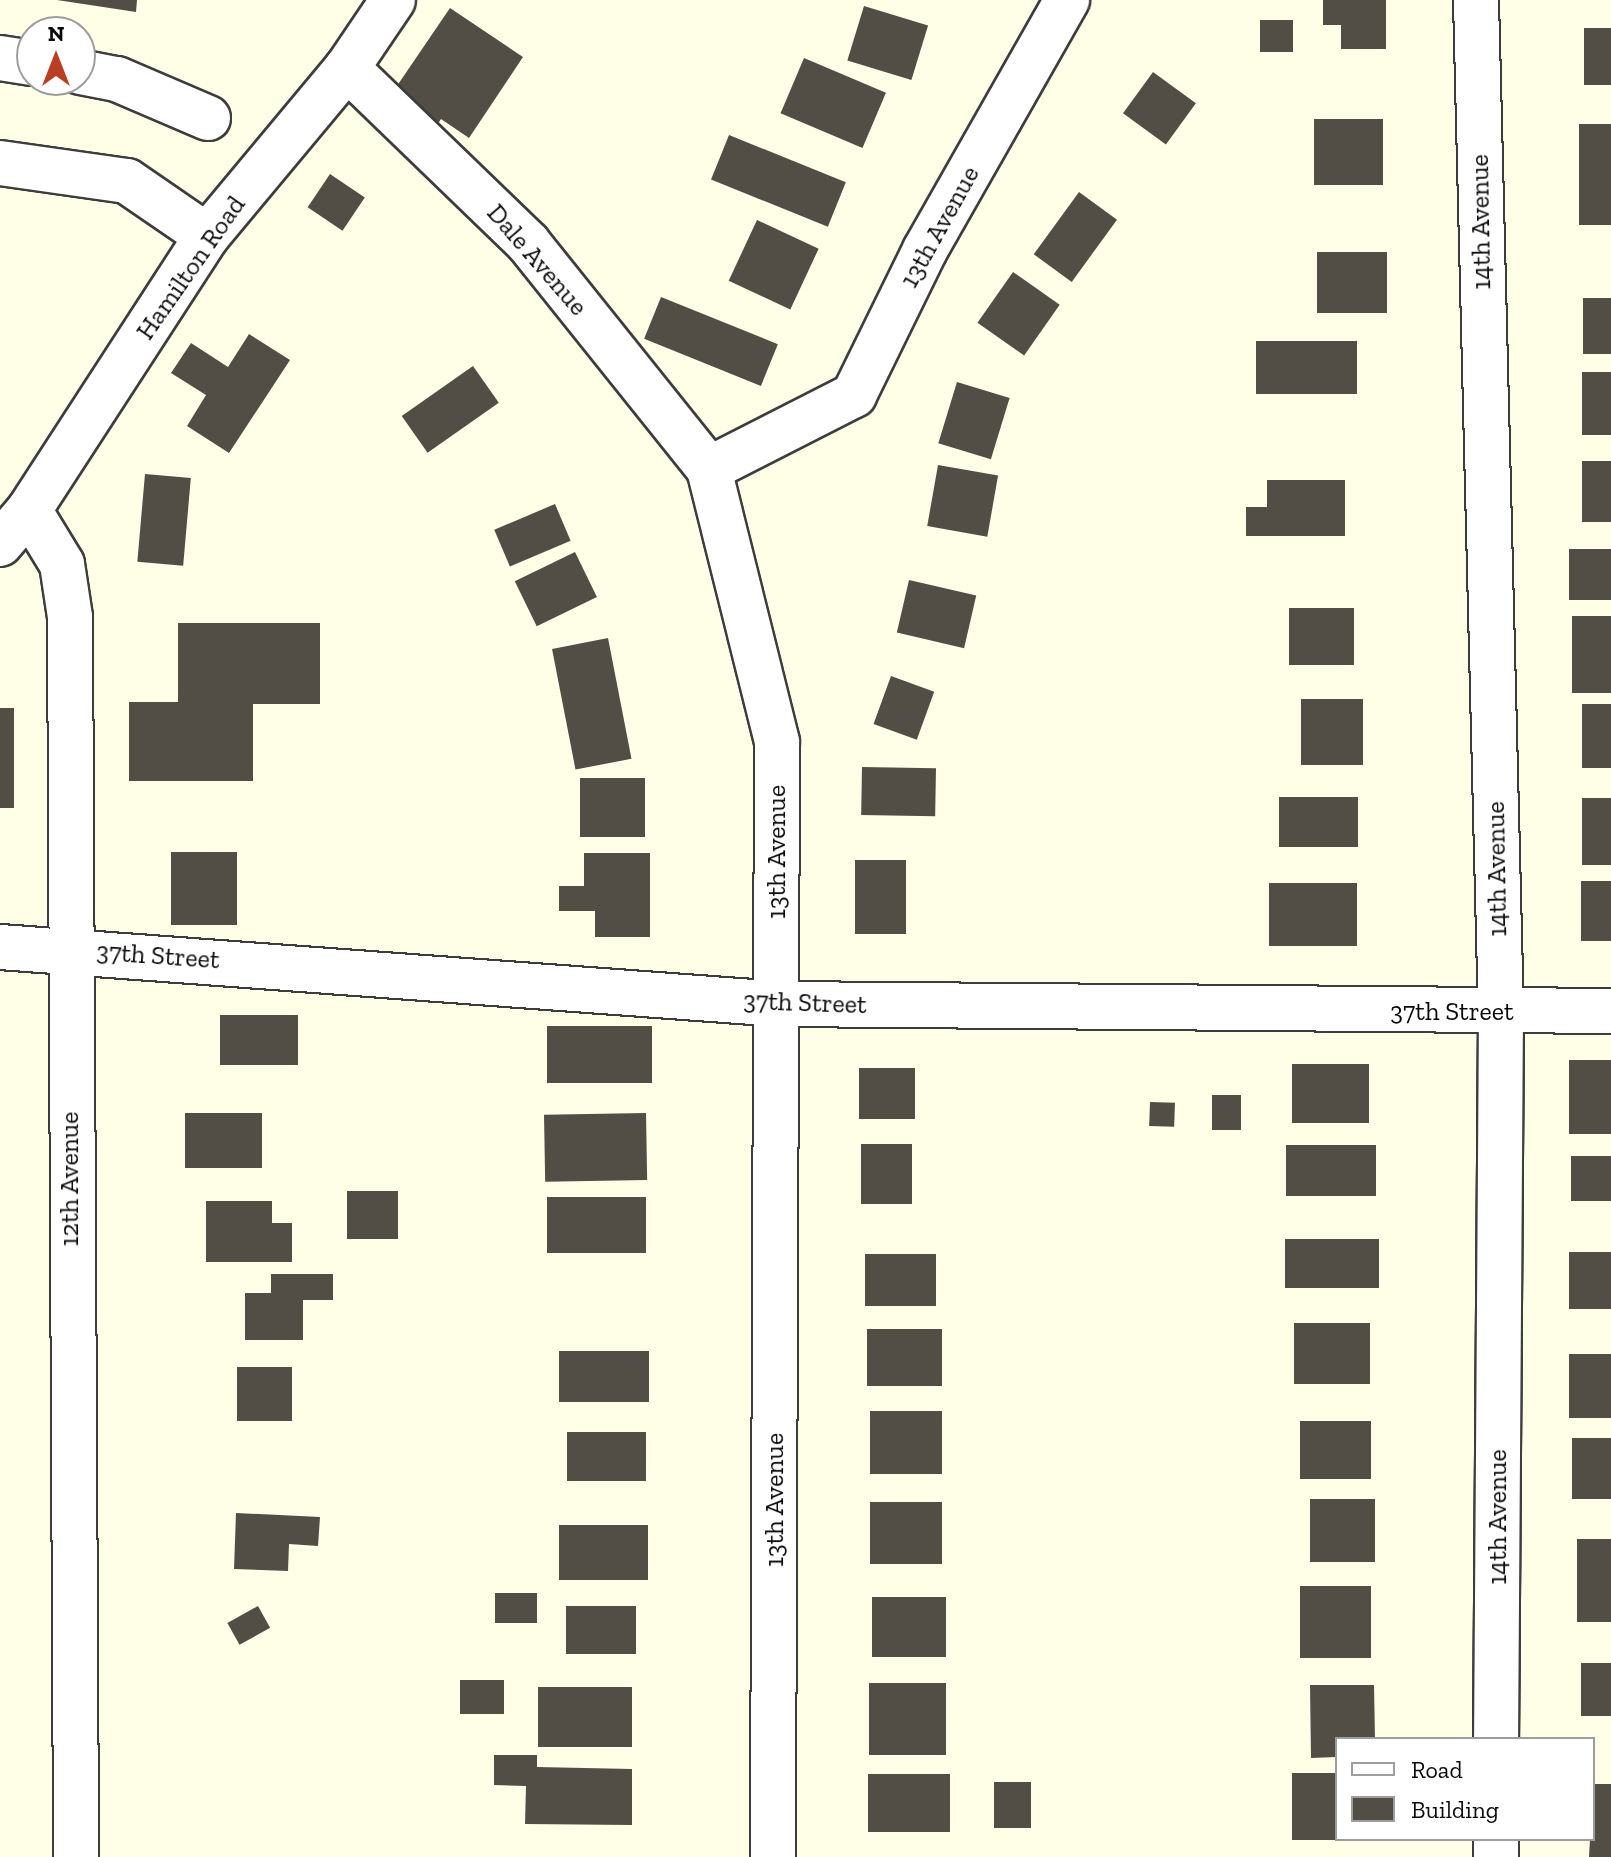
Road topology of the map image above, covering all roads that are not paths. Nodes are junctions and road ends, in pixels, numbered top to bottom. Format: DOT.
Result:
graph roads {
  1 [pos="393,0"];
  2 [pos="1067,0"];
  3 [pos="1476,0"];
  4 [pos="347,68"];
  5 [pos="96,75"];
  6 [pos="208,118"];
  7 [pos="0,163"];
  8 [pos="207,236"];
  9 [pos="709,469"];
  10 [pos="29,510"];
  11 [pos="0,544"];
  12 [pos="0,947"];
  13 [pos="68,949"];
  14 [pos="779,1004"];
  15 [pos="1611,1011"];
  16 [pos="1501,1013"];
  17 [pos="1496,1737"];
  18 [pos="76,1857"];
  19 [pos="773,1857"];
  1 -- 4 [label="street, Hamilton Road"];
  2 -- 9 [label="street, 13th Avenue"];
  3 -- 16 [label="street, 14th Avenue"];
  4 -- 8 [label="street, Hamilton Road"];
  4 -- 9 [label="street, Dale Avenue"];
  5 -- 6 [label="street"];
  7 -- 8 [label="street"];
  8 -- 10 [label="street, Hamilton Road"];
  9 -- 14 [label="street, 13th Avenue"];
  10 -- 11 [label="street, Hamilton Road"];
  10 -- 13 [label="street, 12th Avenue"];
  12 -- 13 [label="street, 37th Street"];
  13 -- 14 [label="street, 37th Street"];
  13 -- 18 [label="street, 12th Avenue"];
  14 -- 16 [label="street, 37th Street"];
  14 -- 19 [label="street, 13th Avenue"];
  15 -- 16 [label="street, 37th Street"];
  16 -- 17 [label="street, 14th Avenue"];
}
